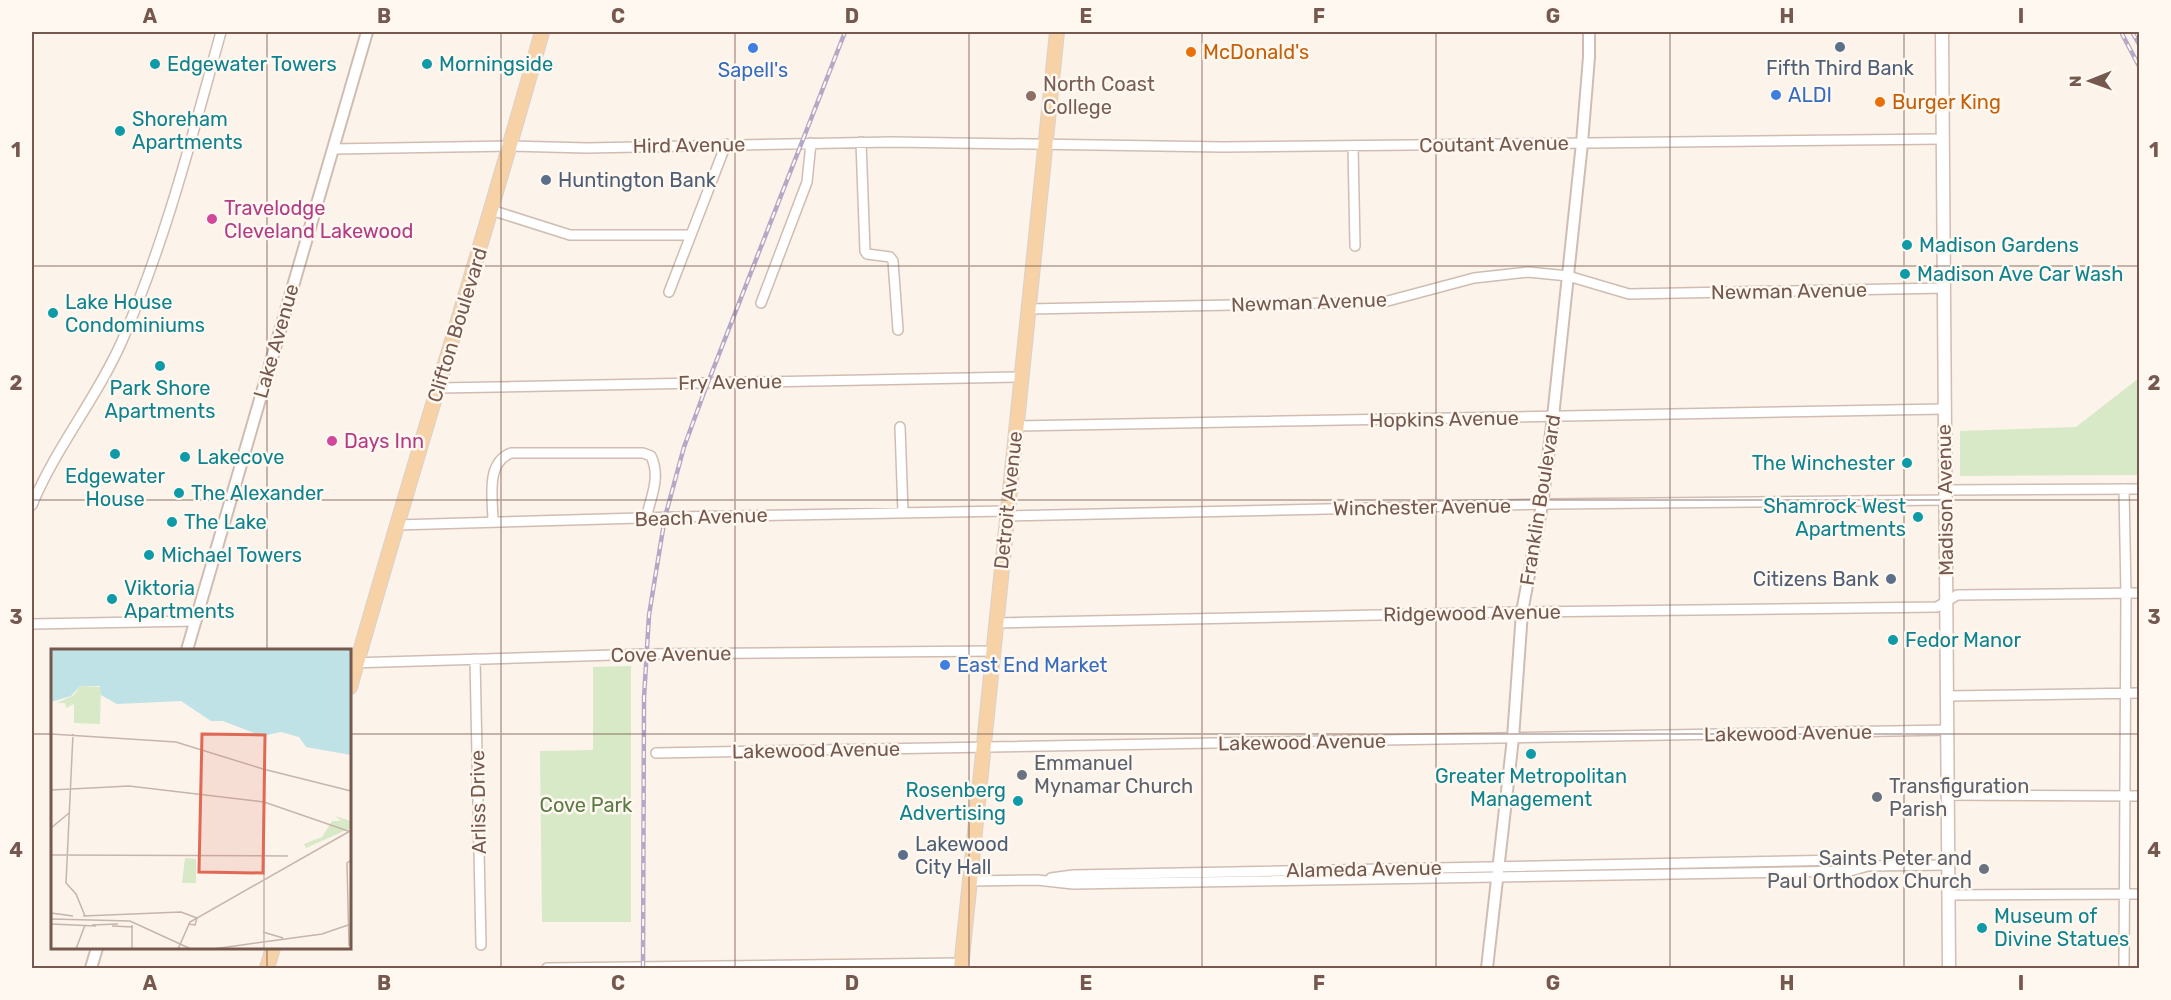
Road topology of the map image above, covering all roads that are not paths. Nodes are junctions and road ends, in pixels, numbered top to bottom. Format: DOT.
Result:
graph roads {
  1 [pos="221,32"];
  2 [pos="367,32"];
  3 [pos="542,32"];
  4 [pos="1057,32"];
  5 [pos="1589,32"];
  6 [pos="1942,32"];
  7 [pos="1944,139"];
  8 [pos="861,142"];
  9 [pos="811,143"];
  10 [pos="1582,143"];
  11 [pos="726,144"];
  12 [pos="1045,144"];
  13 [pos="510,146"];
  14 [pos="1353,146"];
  15 [pos="333,149"];
  16 [pos="491,210"];
  17 [pos="691,235"];
  18 [pos="1355,246"];
  19 [pos="1568,276"];
  20 [pos="1944,288"];
  21 [pos="669,292"];
  22 [pos="761,303"];
  23 [pos="1028,309"];
  24 [pos="898,330"];
  25 [pos="1021,377"];
  26 [pos="439,388"];
  27 [pos="1944,409"];
  28 [pos="1553,417"];
  29 [pos="1015,426"];
  30 [pos="900,427"];
  31 [pos="2124,489"];
  32 [pos="2139,489"];
  33 [pos="1947,495"];
  34 [pos="32,505"];
  35 [pos="1542,505"];
  36 [pos="903,512"];
  37 [pos="1006,513"];
  38 [pos="646,518"];
  39 [pos="493,522"];
  40 [pos="396,525"];
  41 [pos="2126,594"];
  42 [pos="2139,594"];
  43 [pos="1946,602"];
  44 [pos="1522,612"];
  45 [pos="196,621"];
  46 [pos="996,623"];
  47 [pos="32,624"];
  48 [pos="188,649"];
  49 [pos="993,651"];
  50 [pos="475,659"];
  51 [pos="353,663"];
  52 [pos="351,679"];
  53 [pos="2126,693"];
  54 [pos="2139,693"];
  55 [pos="1947,696"];
  56 [pos="1948,730"];
  57 [pos="1513,738"];
  58 [pos="983,747"];
  59 [pos="656,753"];
  60 [pos="1949,795"];
  61 [pos="2126,796"];
  62 [pos="2139,796"];
  63 [pos="1692,863"];
  64 [pos="1948,865"];
  65 [pos="1868,866"];
  66 [pos="1274,871"];
  67 [pos="1499,872"];
  68 [pos="1692,874"];
  69 [pos="1037,880"];
  70 [pos="970,881"];
  71 [pos="1274,882"];
  72 [pos="2125,894"];
  73 [pos="2139,894"];
  74 [pos="1949,896"];
  75 [pos="481,945"];
  76 [pos="97,949"];
  77 [pos="273,949"];
  78 [pos="961,966"];
  79 [pos="91,969"];
  80 [pos="267,969"];
  81 [pos="548,969"];
  82 [pos="1487,969"];
  83 [pos="1949,969"];
  84 [pos="2124,969"];
  1 -- 34 [label="street"];
  2 -- 15 [label="street, Lake Avenue"];
  3 -- 13 [label="main road, Clifton Boulevard"];
  4 -- 12 [label="main road, Detroit Avenue"];
  5 -- 10 [label="street, Franklin Boulevard"];
  6 -- 7 [label="main road, Madison Avenue"];
  7 -- 10 [label="street, Coutant Avenue"];
  7 -- 20 [label="main road, Madison Avenue"];
  8 -- 9 [label="street, Hird Avenue"];
  8 -- 12 [label="street, Hird Avenue"];
  8 -- 24 [label="street"];
  9 -- 11 [label="street, Hird Avenue"];
  9 -- 22 [label="street"];
  10 -- 14 [label="street, Coutant Avenue"];
  10 -- 19 [label="street, Franklin Boulevard"];
  11 -- 13 [label="street, Hird Avenue"];
  11 -- 17 [label="street"];
  12 -- 14 [label="street, Coutant Avenue"];
  12 -- 23 [label="main road, Detroit Avenue"];
  13 -- 15 [label="street, Hird Avenue"];
  13 -- 16 [label="main road, Clifton Boulevard"];
  14 -- 18 [label="street"];
  15 -- 45 [label="street, Lake Avenue"];
  16 -- 17 [label="street"];
  16 -- 26 [label="main road, Clifton Boulevard"];
  17 -- 21 [label="street"];
  19 -- 20 [label="street, Newman Avenue"];
  19 -- 23 [label="street, Newman Avenue"];
  19 -- 28 [label="street, Franklin Boulevard"];
  20 -- 27 [label="main road, Madison Avenue"];
  23 -- 25 [label="main road, Detroit Avenue"];
  25 -- 26 [label="street, Fry Avenue"];
  25 -- 29 [label="main road, Detroit Avenue"];
  26 -- 40 [label="main road, Clifton Boulevard"];
  27 -- 28 [label="street, Hopkins Avenue"];
  27 -- 33 [label="main road, Madison Avenue"];
  28 -- 29 [label="street, Hopkins Avenue"];
  28 -- 35 [label="street, Franklin Boulevard"];
  29 -- 37 [label="main road, Detroit Avenue"];
  30 -- 36 [label="street"];
  31 -- 32 [label="street, Winchester Avenue"];
  31 -- 33 [label="street, Winchester Avenue"];
  31 -- 41 [label="street"];
  33 -- 35 [label="street, Winchester Avenue"];
  33 -- 43 [label="main road, Madison Avenue"];
  35 -- 37 [label="street, Winchester Avenue"];
  35 -- 44 [label="street, Franklin Boulevard"];
  36 -- 37 [label="street, Beach Avenue"];
  36 -- 38 [label="street, Beach Avenue"];
  37 -- 46 [label="main road, Detroit Avenue"];
  38 -- 39 [label="street, Beach Avenue"];
  38 -- 39 [label="street"];
  39 -- 40 [label="street, Beach Avenue"];
  40 -- 51 [label="main road, Clifton Boulevard"];
  41 -- 42 [label="street, Ridgewood Avenue"];
  41 -- 43 [label="street, Ridgewood Avenue"];
  41 -- 53 [label="street"];
  43 -- 44 [label="street, Ridgewood Avenue"];
  43 -- 55 [label="main road, Madison Avenue"];
  44 -- 46 [label="street, Ridgewood Avenue"];
  44 -- 57 [label="street, Franklin Boulevard"];
  45 -- 47 [label="street"];
  45 -- 48 [label="street, Lake Avenue"];
  46 -- 49 [label="main road, Detroit Avenue"];
  49 -- 50 [label="street, Cove Avenue"];
  49 -- 58 [label="main road, Detroit Avenue"];
  50 -- 51 [label="street, Cove Avenue"];
  50 -- 75 [label="street, Arliss Drive"];
  51 -- 52 [label="main road, Clifton Boulevard"];
  53 -- 54 [label="street"];
  53 -- 55 [label="street"];
  53 -- 61 [label="street"];
  55 -- 56 [label="main road, Madison Avenue"];
  56 -- 57 [label="street, Lakewood Avenue"];
  56 -- 60 [label="main road, Madison Avenue"];
  57 -- 58 [label="street, Lakewood Avenue"];
  57 -- 67 [label="street, Franklin Boulevard"];
  58 -- 59 [label="street, Lakewood Avenue"];
  58 -- 70 [label="main road, Detroit Avenue"];
  60 -- 61 [label="street"];
  60 -- 64 [label="main road, Madison Avenue"];
  61 -- 62 [label="street"];
  61 -- 72 [label="street"];
  63 -- 65 [label="street, Alameda Avenue"];
  63 -- 67 [label="street, Alameda Avenue"];
  63 -- 68 [label="street"];
  64 -- 65 [label="street, Alameda Avenue"];
  64 -- 74 [label="main road, Madison Avenue"];
  65 -- 68 [label="street, Alameda Avenue"];
  66 -- 67 [label="street, Alameda Avenue"];
  66 -- 69 [label="street, Alameda Avenue"];
  66 -- 71 [label="street"];
  67 -- 68 [label="street, Alameda Avenue"];
  67 -- 71 [label="street, Alameda Avenue"];
  67 -- 82 [label="street, Franklin Boulevard"];
  69 -- 70 [label="street, Alameda Avenue"];
  69 -- 71 [label="street, Alameda Avenue"];
  70 -- 78 [label="main road, Detroit Avenue"];
  72 -- 73 [label="street"];
  72 -- 74 [label="street"];
  72 -- 84 [label="street"];
  74 -- 83 [label="main road, Madison Avenue"];
  76 -- 79 [label="street"];
  77 -- 80 [label="main road"];
  78 -- 81 [label="street"];
}
